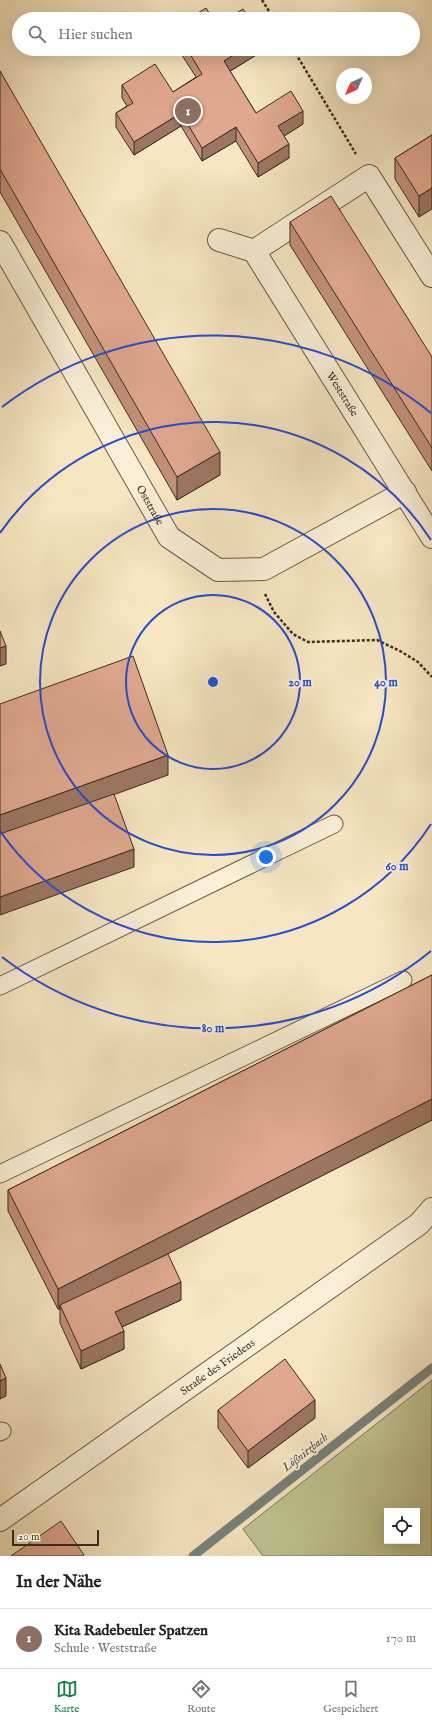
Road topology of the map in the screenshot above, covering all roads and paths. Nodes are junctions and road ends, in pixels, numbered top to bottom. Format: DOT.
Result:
graph roads {
  1 [pos="262,0"];
  2 [pos="270,12"];
  3 [pos="297,56"];
  4 [pos="369,176"];
  5 [pos="220,240"];
  6 [pos="0,242"];
  7 [pos="254,251"];
  8 [pos="432,276"];
  9 [pos="405,492"];
  10 [pos="432,537"];
  11 [pos="252,569"];
  12 [pos="432,677"];
  13 [pos="334,824"];
  14 [pos="403,980"];
  15 [pos="0,986"];
  16 [pos="0,1174"];
  17 [pos="432,1209"];
  18 [pos="0,1520"];
  1 -- 2 [label="path"];
  3 -- 4 [label="path"];
  4 -- 7 [label="street"];
  4 -- 8 [label="street"];
  5 -- 7 [label="street"];
  6 -- 11 [label="street, Oststraße"];
  7 -- 9 [label="street, Weststraße"];
  9 -- 10 [label="street, Weststraße"];
  9 -- 11 [label="street, Oststraße"];
  11 -- 12 [label="path"];
  13 -- 15 [label="lane"];
  14 -- 16 [label="lane"];
  17 -- 18 [label="street, Straße des Friedens"];
}
